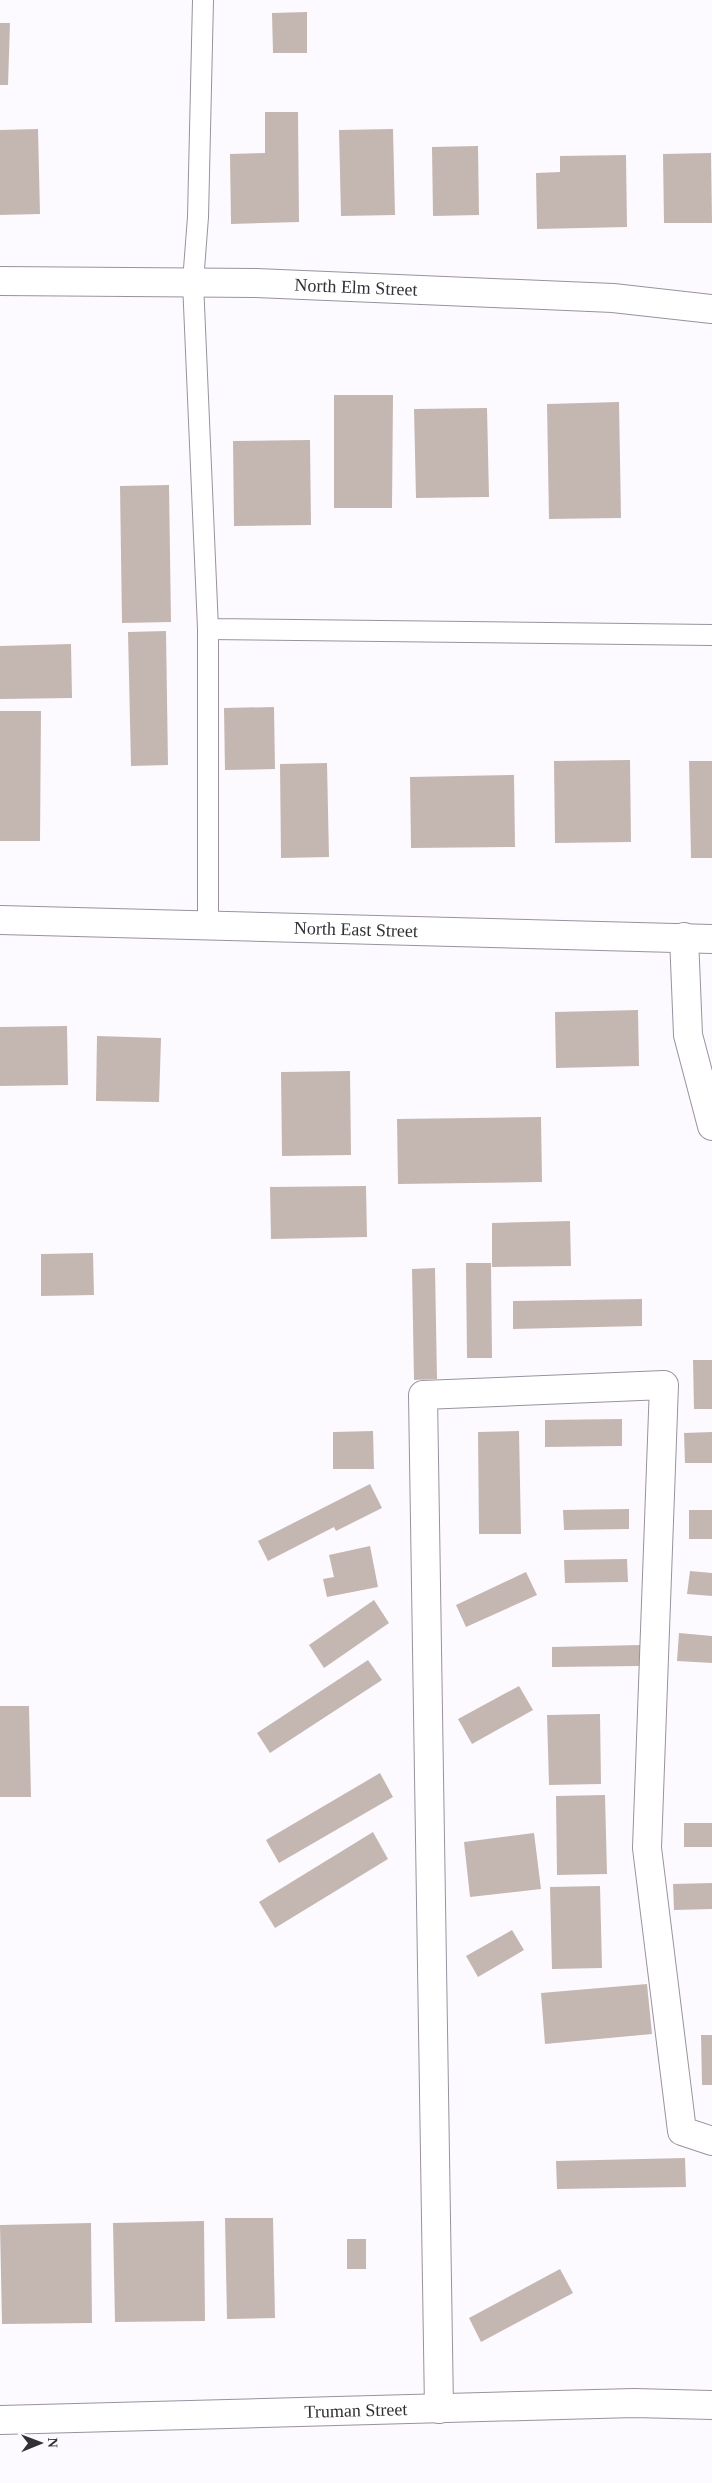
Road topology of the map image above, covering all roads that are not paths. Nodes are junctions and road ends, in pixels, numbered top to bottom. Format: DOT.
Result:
graph roads {
  1 [pos="202,0"];
  2 [pos="0,281"];
  3 [pos="193,282"];
  4 [pos="712,309"];
  5 [pos="208,629"];
  6 [pos="712,635"];
  7 [pos="0,920"];
  8 [pos="208,925"];
  9 [pos="684,936"];
  10 [pos="712,939"];
  11 [pos="712,1126"];
  12 [pos="712,2141"];
  13 [pos="712,2405"];
  14 [pos="439,2409"];
  15 [pos="0,2420"];
  1 -- 3 [label="lane"];
  2 -- 3 [label="street, North Elm Street"];
  3 -- 4 [label="street, North Elm Street"];
  3 -- 5 [label="lane"];
  5 -- 6 [label="lane"];
  5 -- 8 [label="lane"];
  7 -- 8 [label="street, North East Street"];
  8 -- 9 [label="street, North East Street"];
  9 -- 10 [label="street, North East Street"];
  9 -- 11 [label="street"];
  12 -- 14 [label="street"];
  13 -- 14 [label="street, Truman Street"];
  14 -- 15 [label="street, Truman Street"];
}
